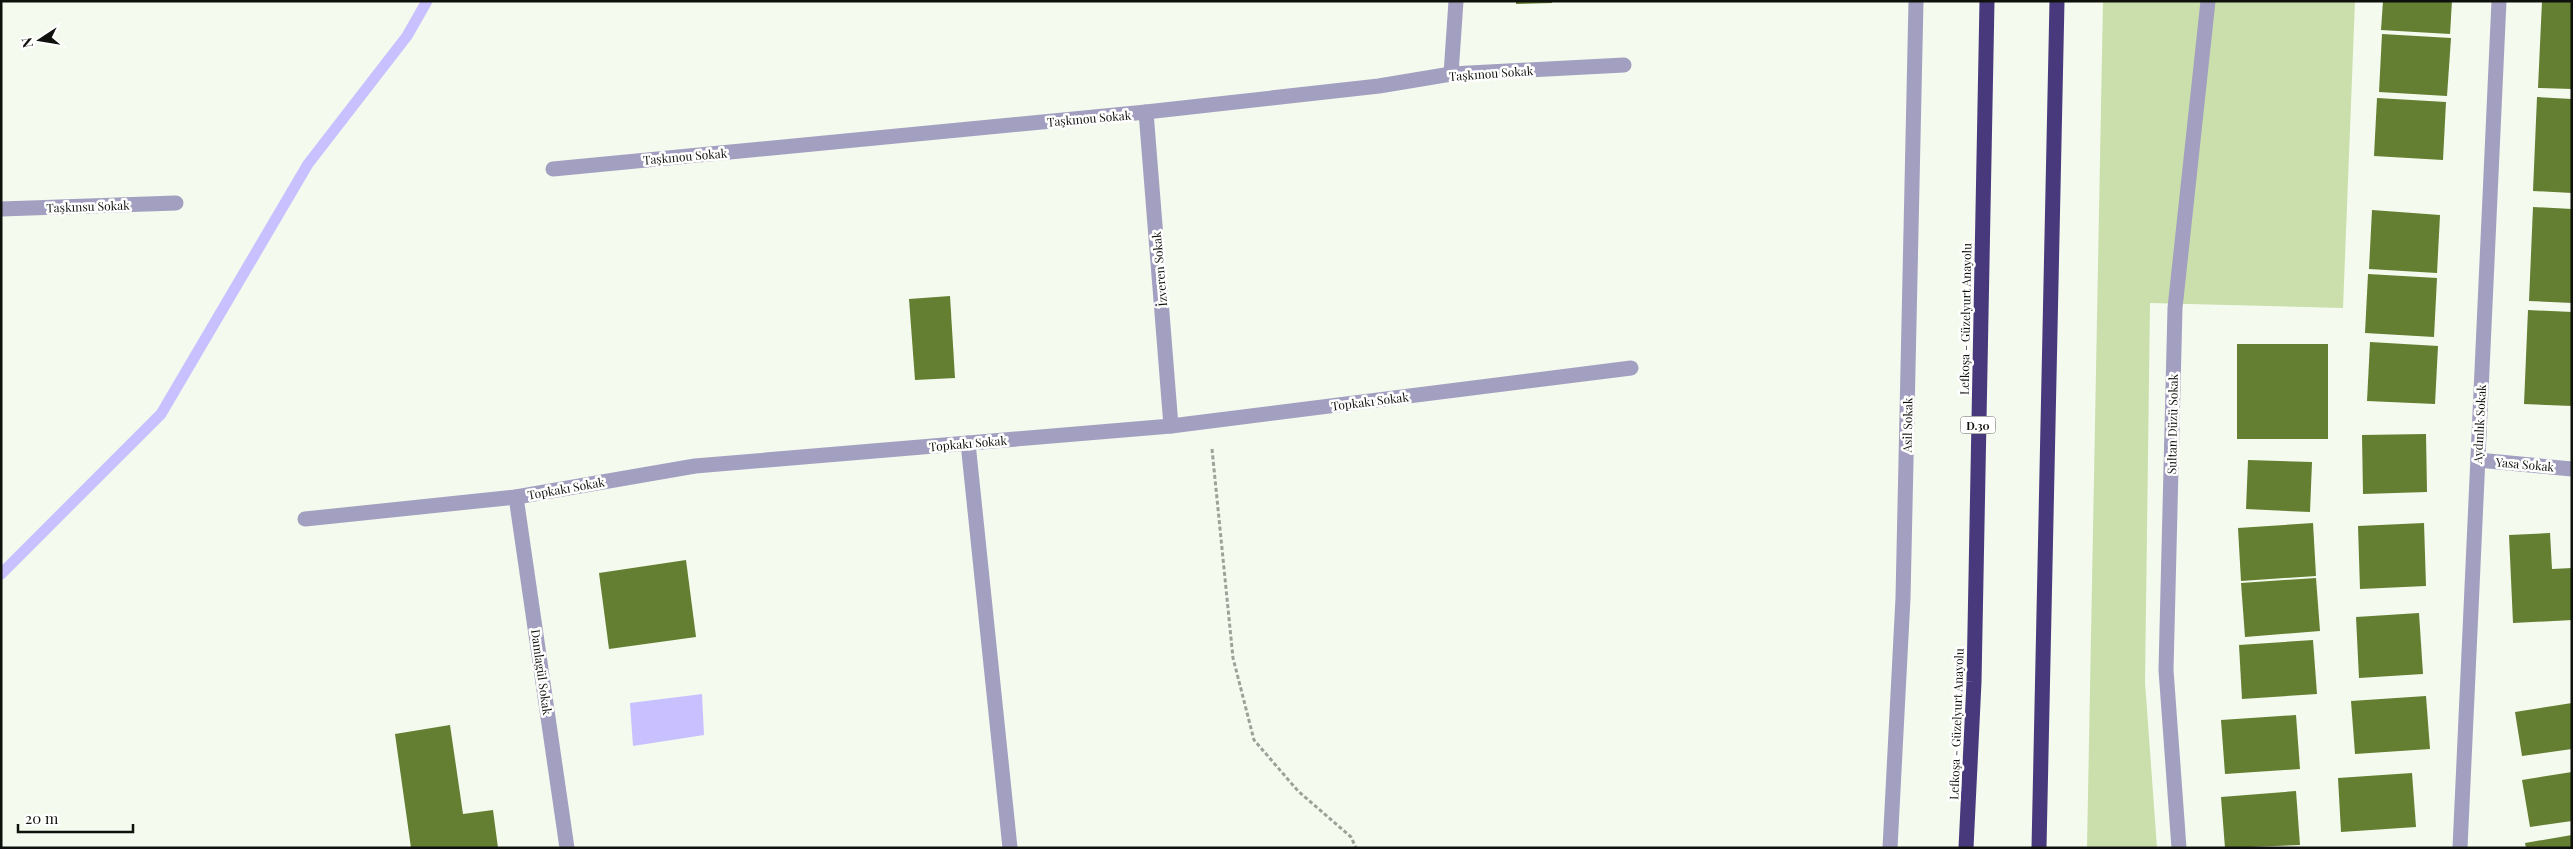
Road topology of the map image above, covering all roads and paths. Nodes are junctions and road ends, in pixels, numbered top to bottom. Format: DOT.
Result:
graph roads {
  1 [pos="1456,1"];
  2 [pos="1916,1"];
  3 [pos="1987,1"];
  4 [pos="2057,1"];
  5 [pos="2208,1"];
  6 [pos="2499,1"];
  7 [pos="1624,65"];
  8 [pos="1450,74"];
  9 [pos="1146,112"];
  10 [pos="553,169"];
  11 [pos="176,203"];
  12 [pos="1,209"];
  13 [pos="1631,368"];
  14 [pos="1209,421"];
  15 [pos="1171,426"];
  16 [pos="968,443"];
  17 [pos="2478,460"];
  18 [pos="2572,468"];
  19 [pos="516,497"];
  20 [pos="305,520"];
  21 [pos="567,848"];
  22 [pos="1010,848"];
  23 [pos="1356,848"];
  24 [pos="1890,848"];
  25 [pos="1966,848"];
  26 [pos="2039,848"];
  27 [pos="2179,848"];
  28 [pos="2460,848"];
  1 -- 8 [label="street"];
  2 -- 24 [label="street, Asil Sokak"];
  3 -- 25 [label="highway, Lefkoşa - Güzelyurt Anayolu / D.30"];
  4 -- 26 [label="highway"];
  5 -- 27 [label="street, Sultan Düzü Sokak"];
  6 -- 17 [label="street, Aydınlık Sokak"];
  7 -- 8 [label="street, Taşkınou Sokak"];
  8 -- 9 [label="street, Taşkınou Sokak"];
  9 -- 10 [label="street, Taşkınou Sokak"];
  9 -- 15 [label="street, İzveren Sokak"];
  11 -- 12 [label="street, Taşkınsu Sokak"];
  13 -- 14 [label="street, Topkakı Sokak"];
  14 -- 15 [label="street, Topkakı Sokak"];
  14 -- 23 [label="path"];
  15 -- 16 [label="street, Topkakı Sokak"];
  16 -- 19 [label="street, Topkakı Sokak"];
  16 -- 22 [label="street"];
  17 -- 18 [label="street, Yasa Sokak"];
  17 -- 28 [label="street, Aydınlık Sokak"];
  19 -- 20 [label="street, Topkakı Sokak"];
  19 -- 21 [label="street, Damlagül Sokak"];
}
